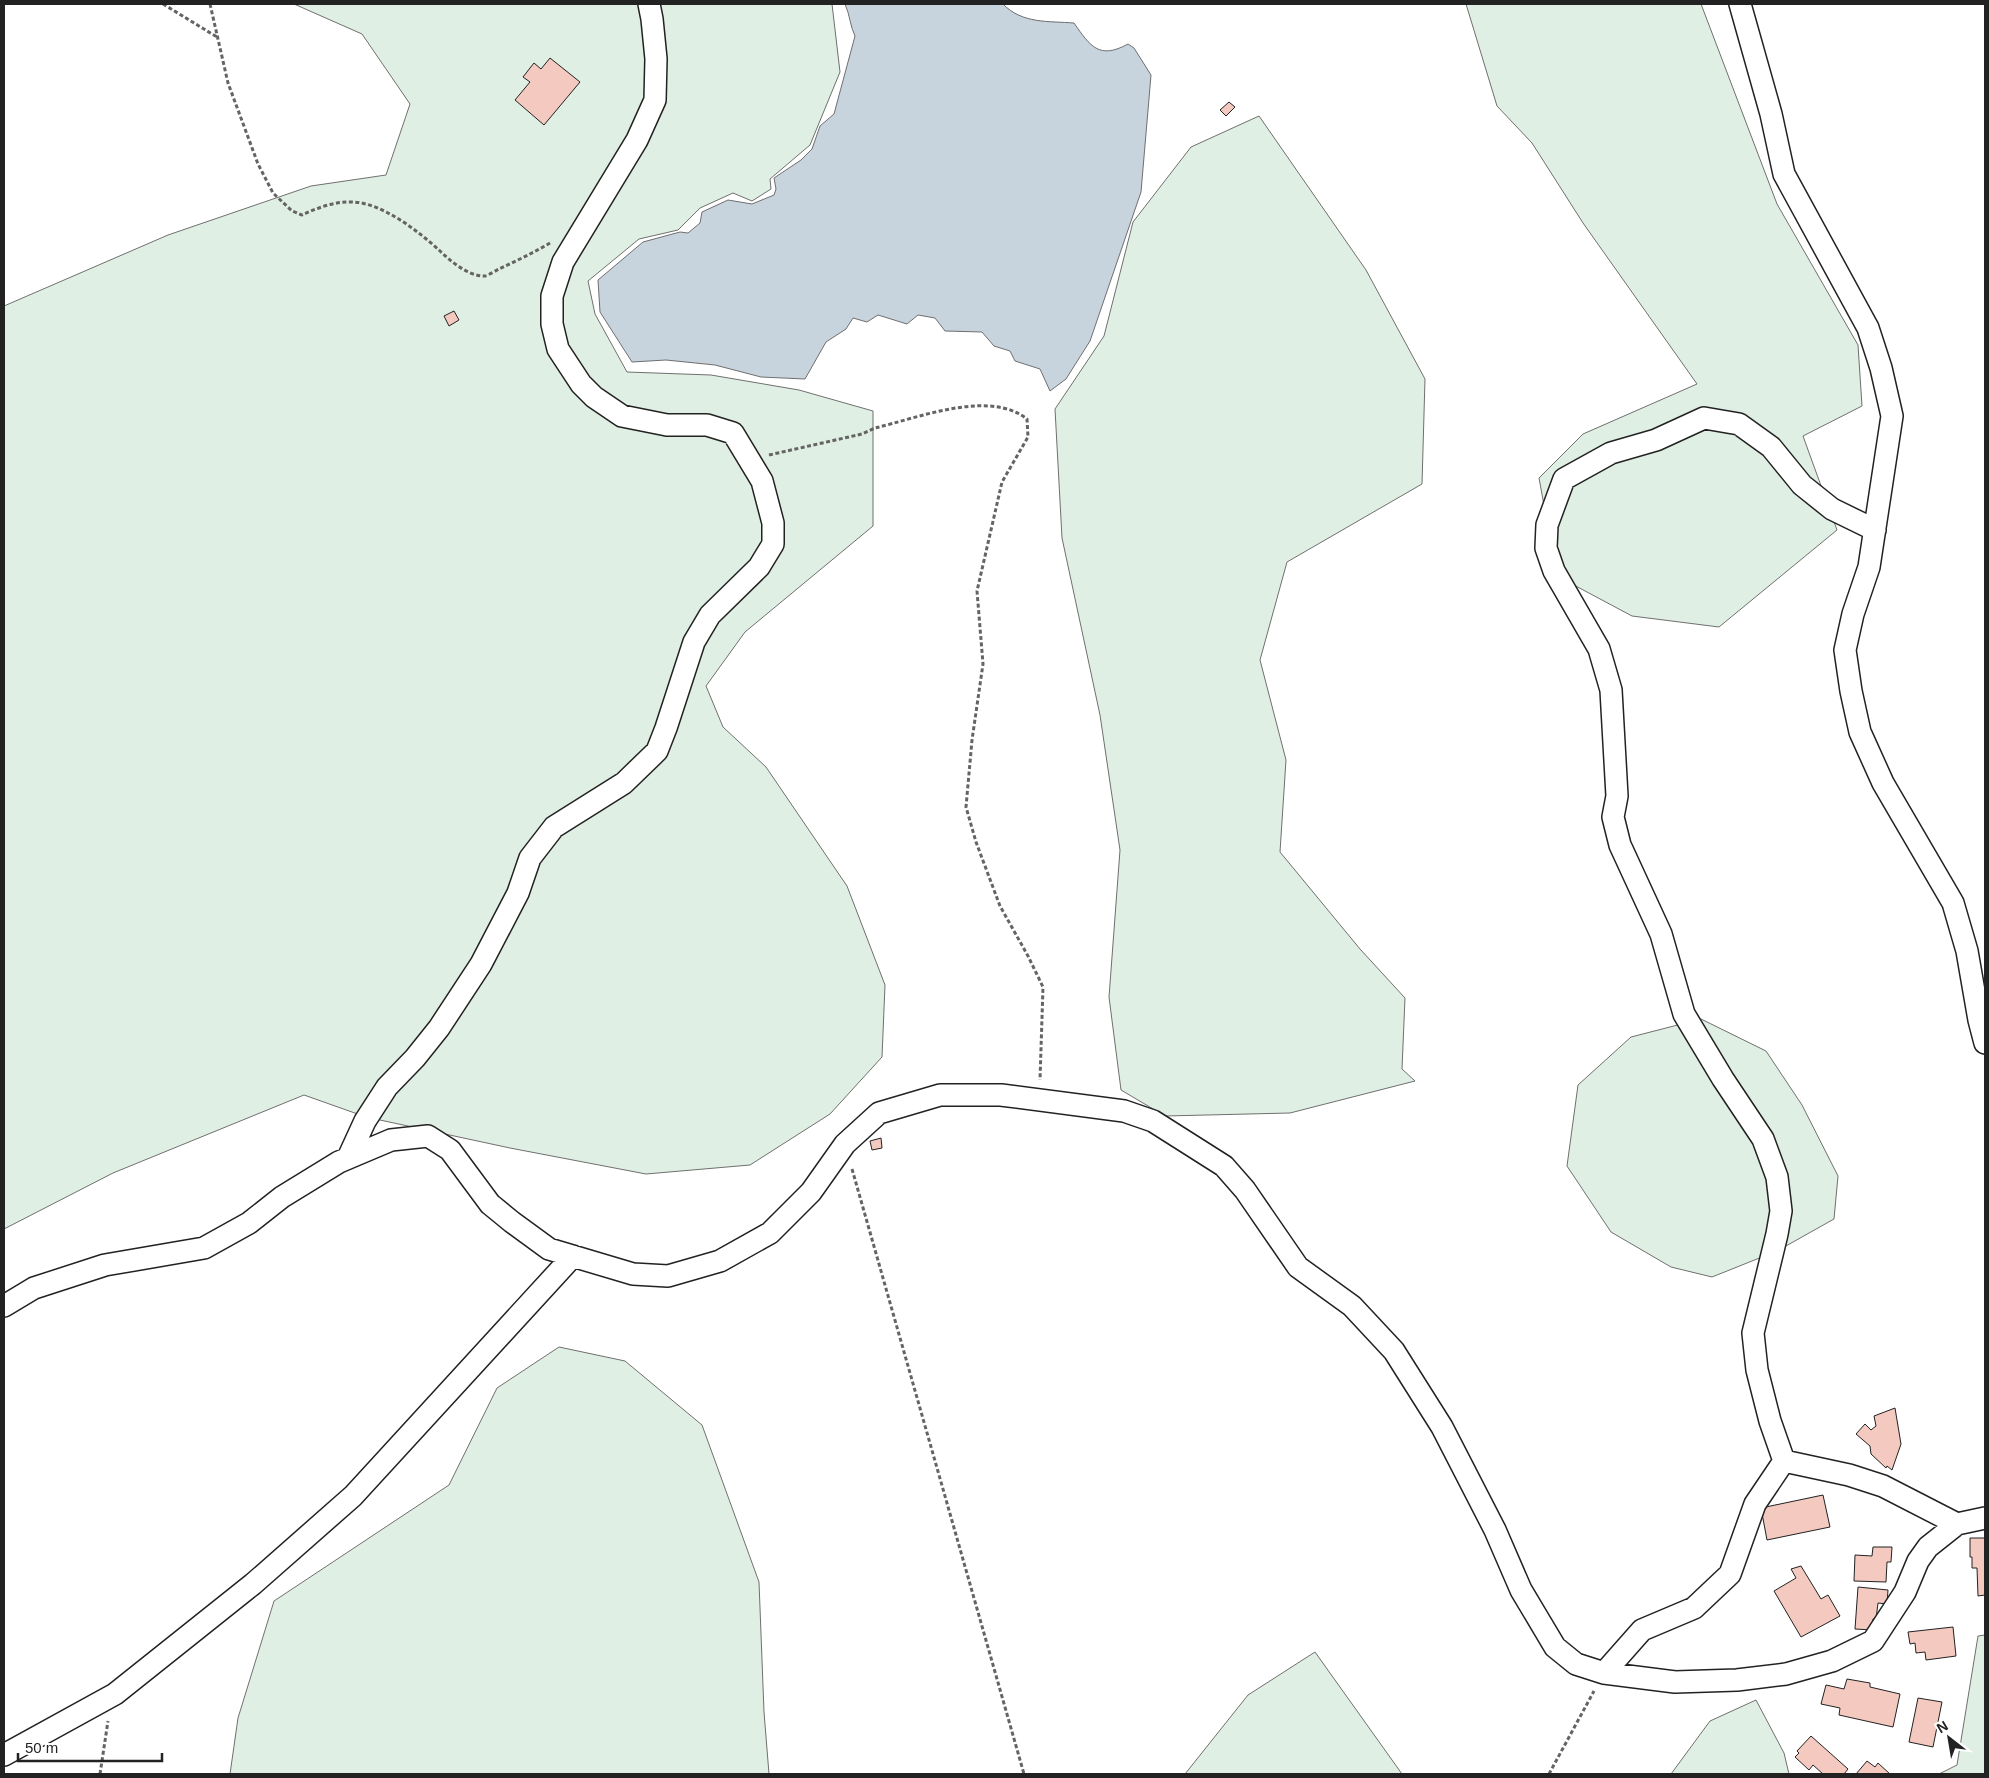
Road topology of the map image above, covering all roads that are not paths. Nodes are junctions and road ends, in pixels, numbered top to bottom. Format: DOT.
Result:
graph roads {
  1 [pos="649,4"];
  2 [pos="1740,4"];
  3 [pos="1876,530"];
  4 [pos="1985,1043"];
  5 [pos="348,1158"];
  6 [pos="573,1256"];
  7 [pos="4,1306"];
  8 [pos="1784,1461"];
  9 [pos="1985,1518"];
  10 [pos="1957,1524"];
  11 [pos="1604,1673"];
  12 [pos="4,1755"];
  1 -- 5 [label="street"];
  2 -- 3 [label="street"];
  3 -- 4 [label="street"];
  3 -- 8 [label="street"];
  5 -- 6 [label="street"];
  5 -- 7 [label="street"];
  6 -- 11 [label="street"];
  6 -- 12 [label="street"];
  8 -- 10 [label="street"];
  8 -- 11 [label="street"];
  9 -- 10 [label="street"];
  10 -- 11 [label="street"];
}
